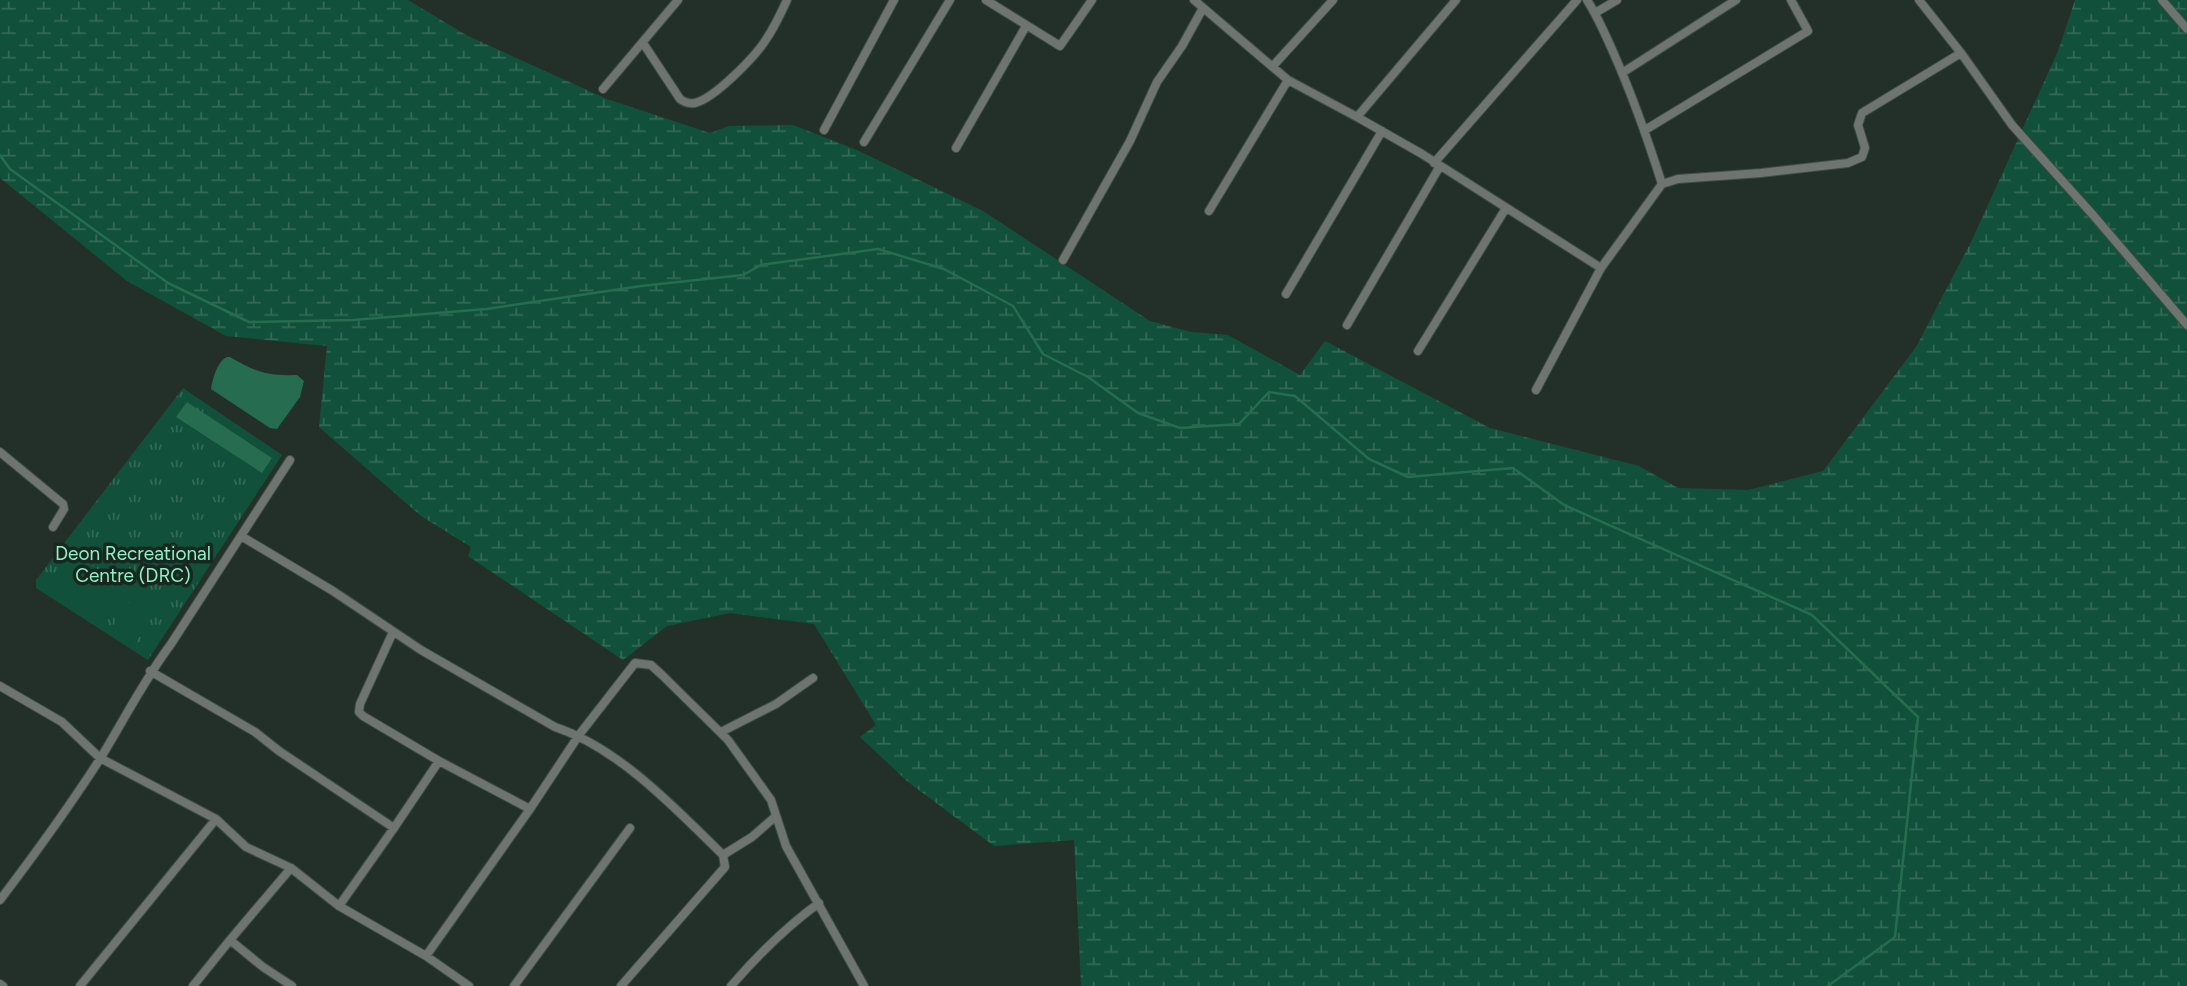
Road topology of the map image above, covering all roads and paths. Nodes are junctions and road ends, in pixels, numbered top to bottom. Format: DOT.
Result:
graph roads {
  1 [pos="678,0"];
  2 [pos="788,0"];
  3 [pos="881,0"];
  4 [pos="950,0"];
  5 [pos="1092,0"];
  6 [pos="1194,0"];
  7 [pos="1333,0"];
  8 [pos="1456,0"];
  9 [pos="1577,0"];
  10 [pos="1587,0"];
  11 [pos="1617,0"];
  12 [pos="1736,0"];
  13 [pos="1791,0"];
  14 [pos="1919,0"];
  15 [pos="2162,0"];
  16 [pos="893,2"];
  17 [pos="992,2"];
  18 [pos="1203,8"];
  19 [pos="1595,13"];
  20 [pos="1027,26"];
  21 [pos="2187,29"];
  22 [pos="642,43"];
  23 [pos="1961,53"];
  24 [pos="1273,66"];
  25 [pos="1622,73"];
  26 [pos="1287,80"];
  27 [pos="603,89"];
  28 [pos="1357,117"];
  29 [pos="824,130"];
  30 [pos="1645,130"];
  31 [pos="1382,131"];
  32 [pos="864,142"];
  33 [pos="956,148"];
  34 [pos="1437,164"];
  35 [pos="1662,184"];
  36 [pos="1506,208"];
  37 [pos="1209,211"];
  38 [pos="1063,260"];
  39 [pos="1601,268"];
  40 [pos="1286,294"];
  41 [pos="1347,325"];
  42 [pos="2187,325"];
  43 [pos="1418,351"];
  44 [pos="1536,390"];
  45 [pos="0,452"];
  46 [pos="290,460"];
  47 [pos="52,527"];
  48 [pos="241,536"];
  49 [pos="393,632"];
  50 [pos="150,671"];
  51 [pos="813,678"];
  52 [pos="0,686"];
  53 [pos="721,732"];
  54 [pos="579,735"];
  55 [pos="100,758"];
  56 [pos="439,761"];
  57 [pos="530,809"];
  58 [pos="776,816"];
  59 [pos="216,819"];
  60 [pos="394,828"];
  61 [pos="630,828"];
  62 [pos="723,855"];
  63 [pos="290,868"];
  64 [pos="0,900"];
  65 [pos="819,904"];
  66 [pos="339,906"];
  67 [pos="230,940"];
  68 [pos="426,956"];
  69 [pos="80,986"];
  70 [pos="193,986"];
  71 [pos="292,986"];
  72 [pos="469,986"];
  73 [pos="514,986"];
  74 [pos="621,986"];
  75 [pos="731,986"];
  76 [pos="864,986"];
  1 -- 22 [label="street"];
  2 -- 22 [label="street"];
  3 -- 16 [label="street"];
  4 -- 32 [label="street"];
  5 -- 20 [label="street"];
  6 -- 18 [label="street"];
  7 -- 24 [label="street"];
  8 -- 28 [label="street"];
  9 -- 34 [label="street"];
  10 -- 19 [label="street"];
  11 -- 19 [label="street"];
  12 -- 25 [label="street"];
  13 -- 30 [label="street"];
  14 -- 23 [label="street"];
  15 -- 21 [label="street"];
  16 -- 29 [label="street"];
  17 -- 20 [label="street"];
  18 -- 24 [label="street"];
  18 -- 38 [label="street"];
  19 -- 25 [label="street"];
  20 -- 33 [label="street"];
  22 -- 27 [label="street"];
  23 -- 35 [label="street"];
  23 -- 42 [label="street"];
  24 -- 26 [label="street"];
  25 -- 30 [label="street"];
  26 -- 28 [label="street"];
  26 -- 37 [label="street"];
  28 -- 31 [label="street"];
  30 -- 35 [label="street"];
  31 -- 34 [label="street"];
  31 -- 40 [label="street"];
  34 -- 36 [label="street"];
  34 -- 41 [label="street"];
  35 -- 39 [label="street"];
  36 -- 39 [label="street"];
  36 -- 43 [label="street"];
  39 -- 44 [label="street"];
  45 -- 47 [label="street"];
  46 -- 48 [label="street"];
  48 -- 49 [label="street"];
  48 -- 50 [label="street"];
  49 -- 54 [label="street"];
  49 -- 56 [label="street"];
  50 -- 55 [label="street"];
  50 -- 60 [label="street"];
  51 -- 53 [label="street"];
  52 -- 55 [label="street"];
  53 -- 54 [label="street"];
  53 -- 58 [label="street"];
  54 -- 57 [label="street"];
  54 -- 62 [label="street"];
  55 -- 59 [label="street"];
  55 -- 64 [label="street"];
  56 -- 57 [label="street"];
  56 -- 60 [label="street"];
  57 -- 68 [label="street"];
  58 -- 62 [label="street"];
  58 -- 65 [label="street"];
  59 -- 63 [label="street"];
  59 -- 69 [label="street"];
  60 -- 66 [label="street"];
  61 -- 73 [label="street"];
  62 -- 74 [label="street"];
  63 -- 66 [label="street"];
  63 -- 67 [label="street"];
  65 -- 75 [label="street"];
  65 -- 76 [label="street"];
  66 -- 68 [label="street"];
  67 -- 70 [label="street"];
  67 -- 71 [label="street"];
  68 -- 72 [label="street"];
}
